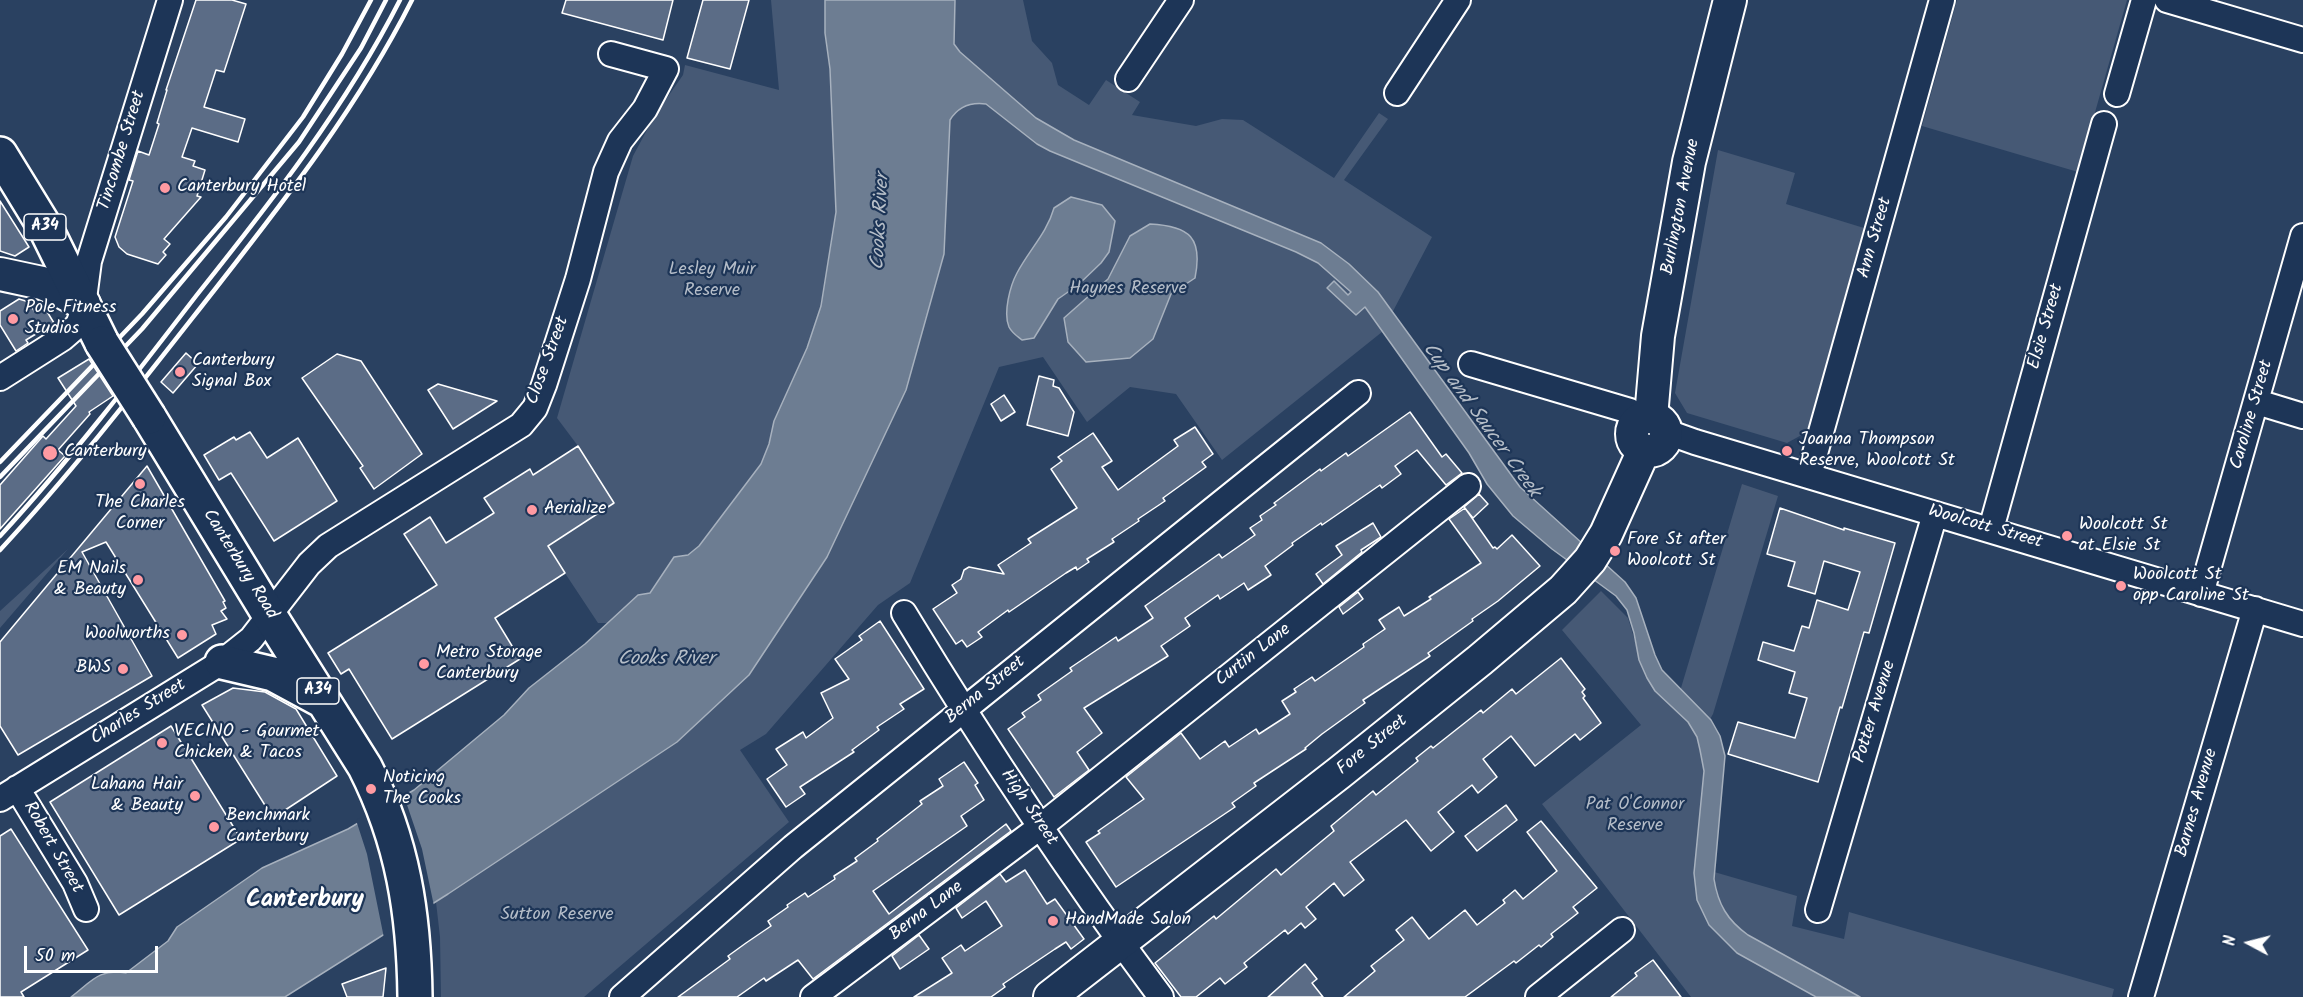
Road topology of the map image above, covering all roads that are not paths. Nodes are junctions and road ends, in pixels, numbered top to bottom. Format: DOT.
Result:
graph roads {
  1 [pos="170,0"];
  2 [pos="1181,0"];
  3 [pos="1458,0"];
  4 [pos="1730,0"];
  5 [pos="1942,0"];
  6 [pos="2144,0"];
  7 [pos="2167,0"];
  8 [pos="2303,40"];
  9 [pos="611,54"];
  10 [pos="1128,79"];
  11 [pos="1397,93"];
  12 [pos="2117,94"];
  13 [pos="2104,124"];
  14 [pos="0,154"];
  15 [pos="2303,236"];
  16 [pos="0,274"];
  17 [pos="84,304"];
  18 [pos="1471,364"];
  19 [pos="0,378"];
  20 [pos="1358,393"];
  21 [pos="2257,402"];
  22 [pos="2303,416"];
  23 [pos="1651,429"];
  24 [pos="1809,476"];
  25 [pos="1468,486"];
  26 [pos="1935,514"];
  27 [pos="1991,529"];
  28 [pos="2201,594"];
  29 [pos="2255,609"];
  30 [pos="904,613"];
  31 [pos="270,616"];
  32 [pos="2303,624"];
  33 [pos="222,662"];
  34 [pos="324,702"];
  35 [pos="963,710"];
  36 [pos="8,794"];
  37 [pos="1040,827"];
  38 [pos="86,909"];
  39 [pos="1818,910"];
  40 [pos="1622,930"];
  41 [pos="1120,943"];
  42 [pos="415,997"];
  43 [pos="622,997"];
  44 [pos="813,997"];
  45 [pos="1050,997"];
  46 [pos="1161,997"];
  47 [pos="1538,997"];
  48 [pos="2141,997"];
  1 -- 17 [label="street, Tincombe Street"];
  2 -- 10 [label="street"];
  3 -- 11 [label="street"];
  4 -- 23 [label="main road, Burlington Avenue"];
  5 -- 24 [label="street, Ann Street"];
  6 -- 12 [label="street"];
  7 -- 8 [label="street"];
  9 -- 31 [label="street, Close Street"];
  13 -- 27 [label="street, Elsie Street"];
  14 -- 17 [label="highway, Canterbury Road / A34"];
  15 -- 21 [label="street, Caroline Street"];
  16 -- 17 [label="main road"];
  17 -- 19 [label="street, Tincombe Street"];
  17 -- 31 [label="highway, Canterbury Road / A34, bridge"];
  18 -- 23 [label="street, Woolcott Street"];
  20 -- 35 [label="street, Berna Street"];
  21 -- 22 [label="street"];
  21 -- 28 [label="street, Caroline Street"];
  23 -- 24 [label="street, Woolcott Street"];
  23 -- 41 [label="main road, Fore Street"];
  24 -- 26 [label="street, Woolcott Street"];
  25 -- 37 [label="street, Curtin Lane"];
  26 -- 27 [label="street, Woolcott Street"];
  26 -- 39 [label="street, Potter Avenue"];
  27 -- 28 [label="street, Woolcott Street"];
  28 -- 29 [label="street, Woolcott Street"];
  29 -- 32 [label="street, Woolcott Street"];
  29 -- 48 [label="street, Barnes Avenue"];
  30 -- 35 [label="street, High Street"];
  31 -- 33 [label="street, Charles Street"];
  31 -- 34 [label="highway, Canterbury Road / A34"];
  33 -- 34 [label="highway"];
  33 -- 36 [label="street, Charles Street"];
  34 -- 42 [label="highway, Canterbury Road / A34"];
  35 -- 37 [label="street, High Street"];
  35 -- 43 [label="street, Berna Street"];
  36 -- 38 [label="street, Robert Street"];
  37 -- 41 [label="street, High Street"];
  37 -- 44 [label="street, Berna Lane"];
  40 -- 47 [label="street"];
  41 -- 45 [label="main road, Fore Street"];
  41 -- 46 [label="street, High Street"];
}
